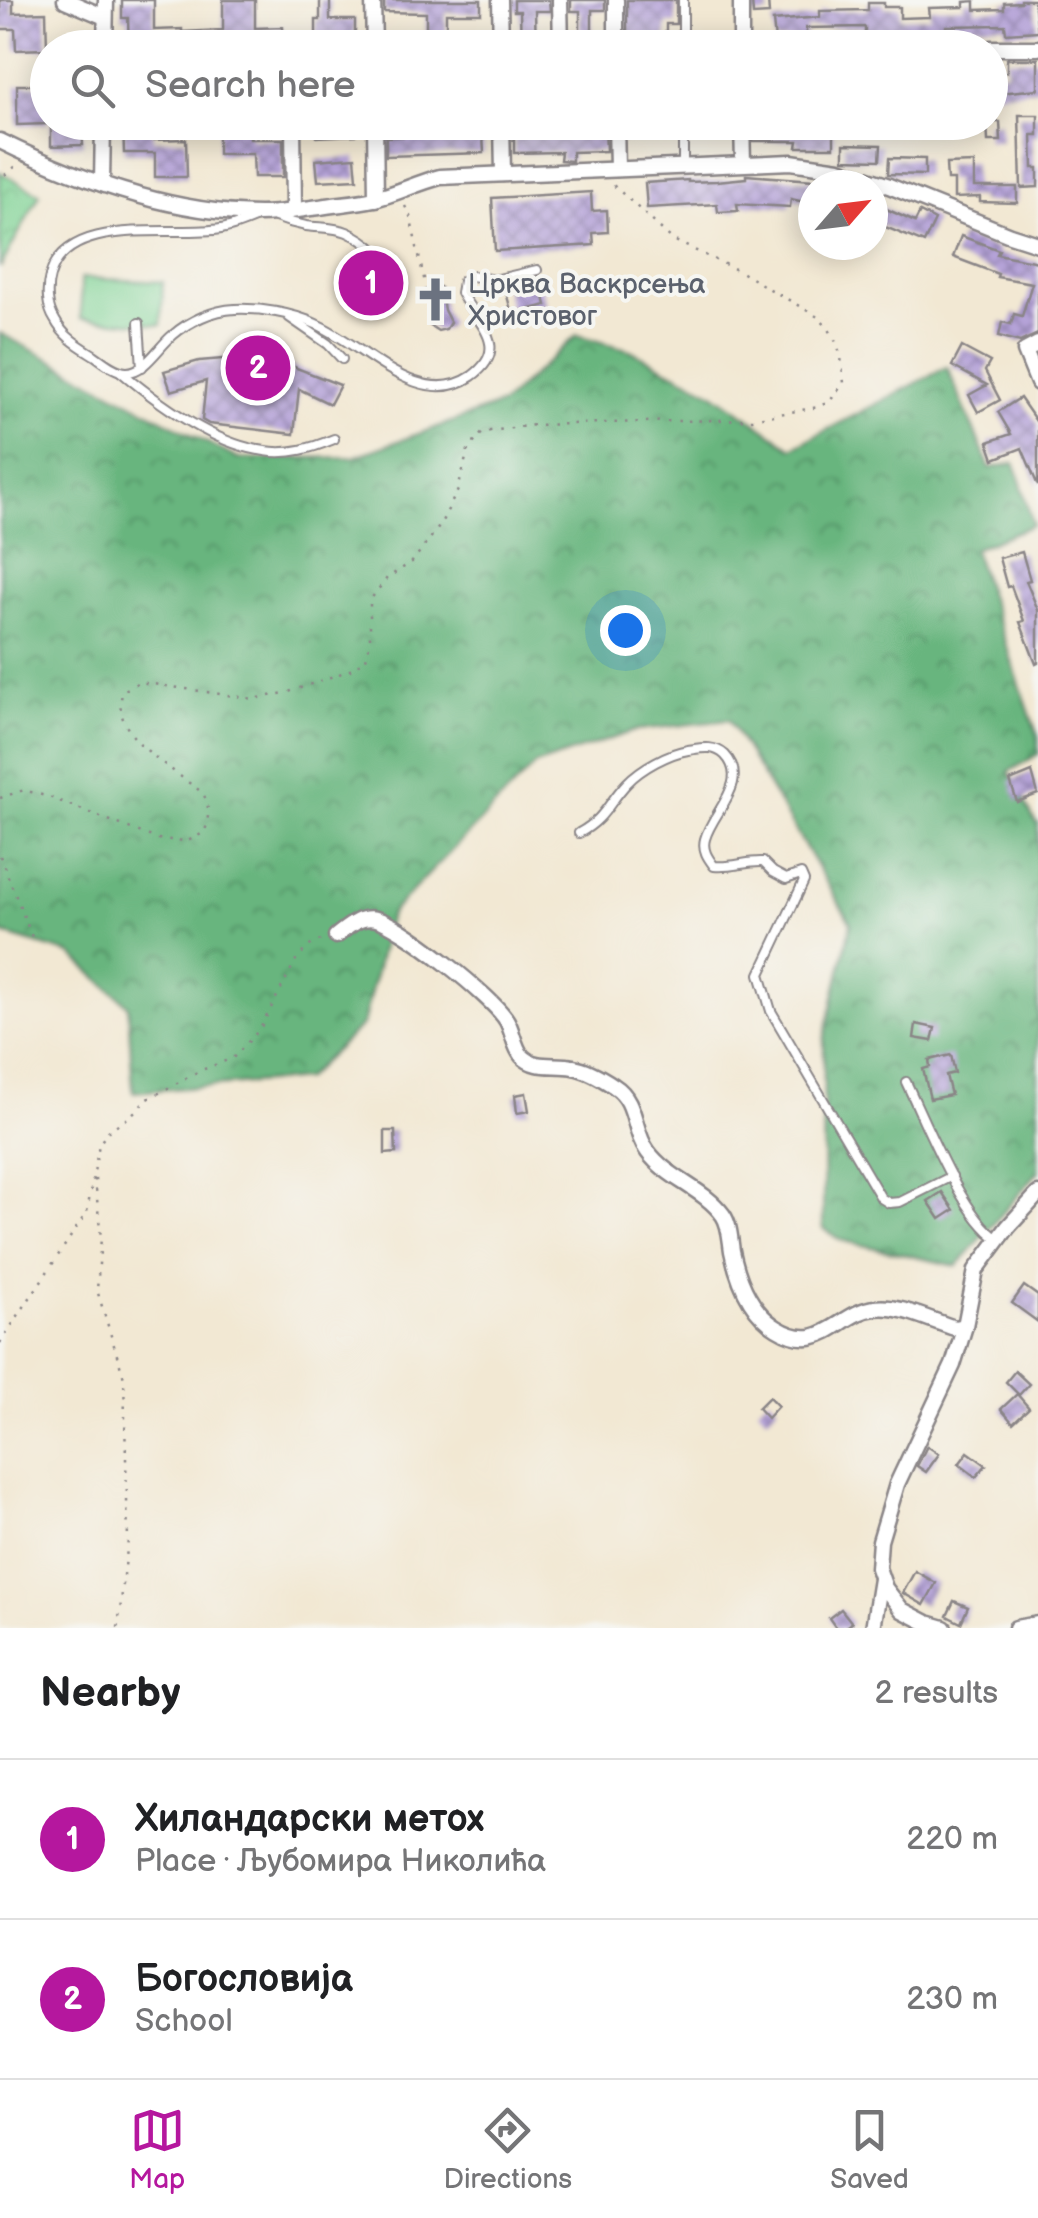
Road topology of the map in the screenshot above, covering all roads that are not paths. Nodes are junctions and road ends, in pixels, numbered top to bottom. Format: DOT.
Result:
graph roads {
  1 [pos="66,0"];
  2 [pos="106,0"];
  3 [pos="373,0"];
  4 [pos="500,0"];
  5 [pos="560,0"];
  6 [pos="616,0"];
  7 [pos="683,0"];
  8 [pos="741,0"];
  9 [pos="105,17"];
  10 [pos="105,30"];
  11 [pos="374,30"];
  12 [pos="501,30"];
  13 [pos="560,30"];
  14 [pos="616,30"];
  15 [pos="683,30"];
  16 [pos="741,30"];
  17 [pos="1008,48"];
  18 [pos="1038,48"];
  19 [pos="103,140"];
  20 [pos="293,140"];
  21 [pos="375,140"];
  22 [pos="502,140"];
  23 [pos="616,140"];
  24 [pos="683,140"];
  25 [pos="742,140"];
  26 [pos="0,141"];
  27 [pos="743,163"];
  28 [pos="683,166"];
  29 [pos="616,169"];
  30 [pos="503,174"];
  31 [pos="102,184"];
  32 [pos="376,199"];
  33 [pos="294,210"];
  34 [pos="263,214"];
  35 [pos="1038,244"];
  36 [pos="537,270"];
  37 [pos="402,280"];
  38 [pos="286,314"];
  39 [pos="139,323"];
  40 [pos="1032,347"];
  41 [pos="342,359"];
  42 [pos="142,367"];
  43 [pos="120,371"];
  44 [pos="1038,383"];
  45 [pos="334,439"];
  46 [pos="579,832"];
  47 [pos="336,936"];
  48 [pos="906,1082"];
  49 [pos="952,1176"];
  50 [pos="1038,1194"];
  51 [pos="998,1239"];
  52 [pos="965,1326"];
  53 [pos="881,1577"];
  54 [pos="1038,1624"];
  55 [pos="873,1628"];
  56 [pos="944,1628"];
  57 [pos="1016,1628"];
  1 -- 9 [label="street"];
  2 -- 9 [label="street"];
  3 -- 11 [label="street"];
  4 -- 12 [label="street"];
  5 -- 13 [label="street"];
  6 -- 14 [label="street"];
  7 -- 15 [label="lane"];
  8 -- 16 [label="street"];
  9 -- 10 [label="street"];
  17 -- 18 [label="street"];
  19 -- 31 [label="street"];
  20 -- 33 [label="street"];
  21 -- 32 [label="street"];
  22 -- 30 [label="street"];
  23 -- 29 [label="street"];
  24 -- 28 [label="lane"];
  25 -- 27 [label="street"];
  26 -- 31 [label="street"];
  27 -- 28 [label="street"];
  27 -- 35 [label="street"];
  28 -- 29 [label="street"];
  29 -- 30 [label="street"];
  30 -- 32 [label="street"];
  31 -- 34 [label="street"];
  32 -- 33 [label="street"];
  33 -- 34 [label="street"];
  34 -- 37 [label="lane"];
  34 -- 43 [label="lane"];
  36 -- 38 [label="lane"];
  38 -- 41 [label="lane"];
  38 -- 42 [label="lane"];
  39 -- 42 [label="lane"];
  40 -- 44 [label="street"];
  42 -- 43 [label="lane"];
  43 -- 45 [label="lane"];
  46 -- 49 [label="lane"];
  47 -- 52 [label="street"];
  48 -- 49 [label="lane"];
  49 -- 51 [label="lane"];
  50 -- 51 [label="street"];
  51 -- 52 [label="street"];
  52 -- 53 [label="street"];
  53 -- 55 [label="street"];
  53 -- 56 [label="street"];
  54 -- 57 [label="street"];
}
